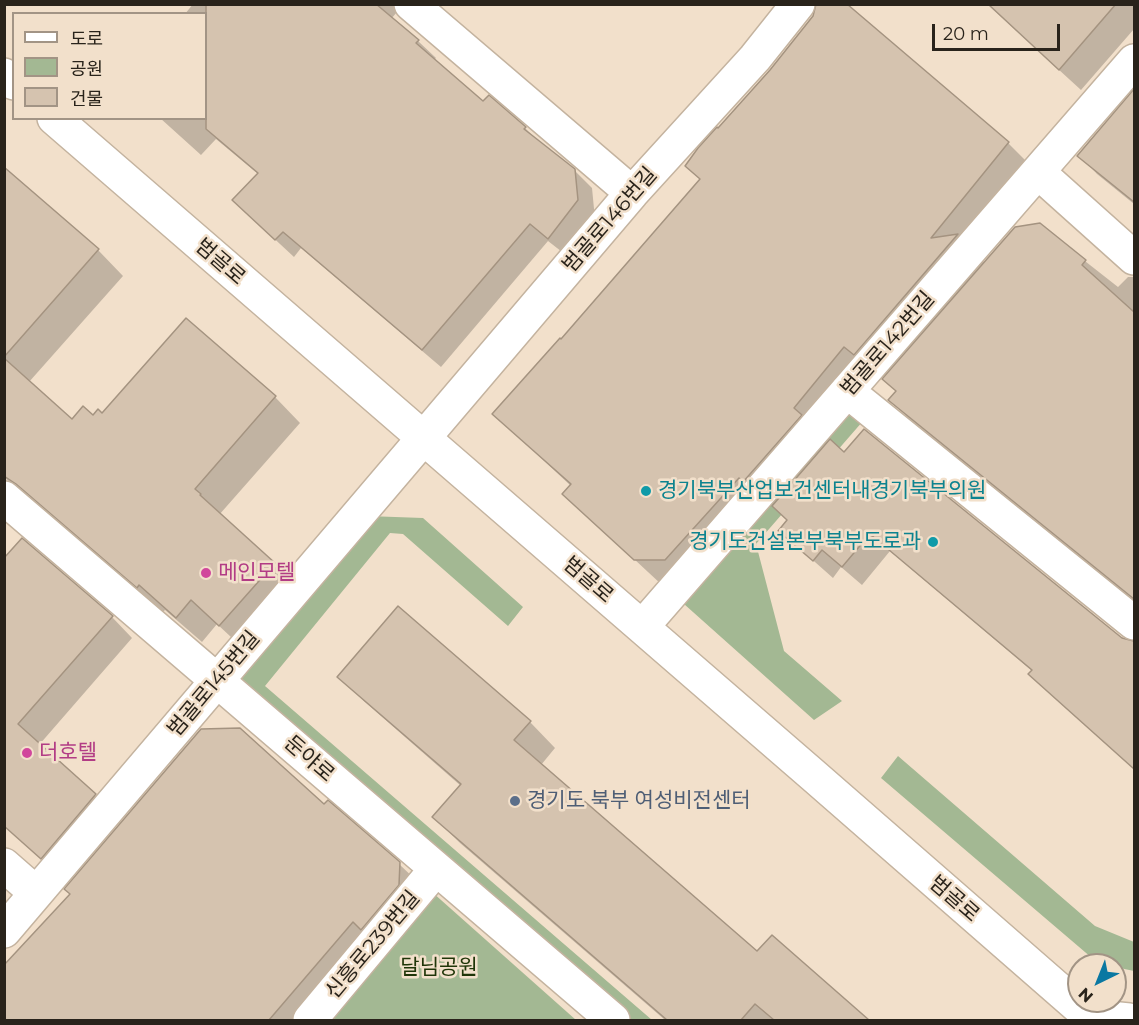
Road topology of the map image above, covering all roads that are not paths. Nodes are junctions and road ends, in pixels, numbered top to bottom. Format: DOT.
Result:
graph roads {
  1 [pos="411,4"];
  2 [pos="798,4"];
  3 [pos="1134,61"];
  4 [pos="56,120"];
  5 [pos="1038,172"];
  6 [pos="632,193"];
  7 [pos="1134,258"];
  8 [pos="848,391"];
  9 [pos="424,438"];
  10 [pos="4,498"];
  11 [pos="1134,623"];
  12 [pos="642,627"];
  13 [pos="218,681"];
  14 [pos="4,865"];
  15 [pos="436,869"];
  16 [pos="36,893"];
  17 [pos="4,931"];
  18 [pos="1087,1018"];
  19 [pos="310,1020"];
  20 [pos="613,1020"];
  21 [pos="1129,1020"];
  1 -- 6 [label="street"];
  2 -- 6 [label="street, 범골로146번길"];
  3 -- 5 [label="street, 범골로142번길"];
  4 -- 9 [label="street, 범골로"];
  5 -- 7 [label="street"];
  5 -- 8 [label="street, 범골로142번길"];
  6 -- 9 [label="street, 범골로146번길"];
  8 -- 11 [label="street"];
  8 -- 12 [label="street, 범골로142번길"];
  9 -- 12 [label="street, 범골로"];
  9 -- 13 [label="street, 범골로145번길"];
  10 -- 13 [label="street, 둔야로"];
  12 -- 18 [label="street, 범골로"];
  13 -- 15 [label="street, 둔야로"];
  13 -- 16 [label="street, 범골로145번길"];
  14 -- 16 [label="street"];
  15 -- 19 [label="street, 신흥로239번길"];
  15 -- 20 [label="street, 둔야로"];
  16 -- 17 [label="street, 범골로145번길"];
  18 -- 21 [label="street, 범골로"];
}
